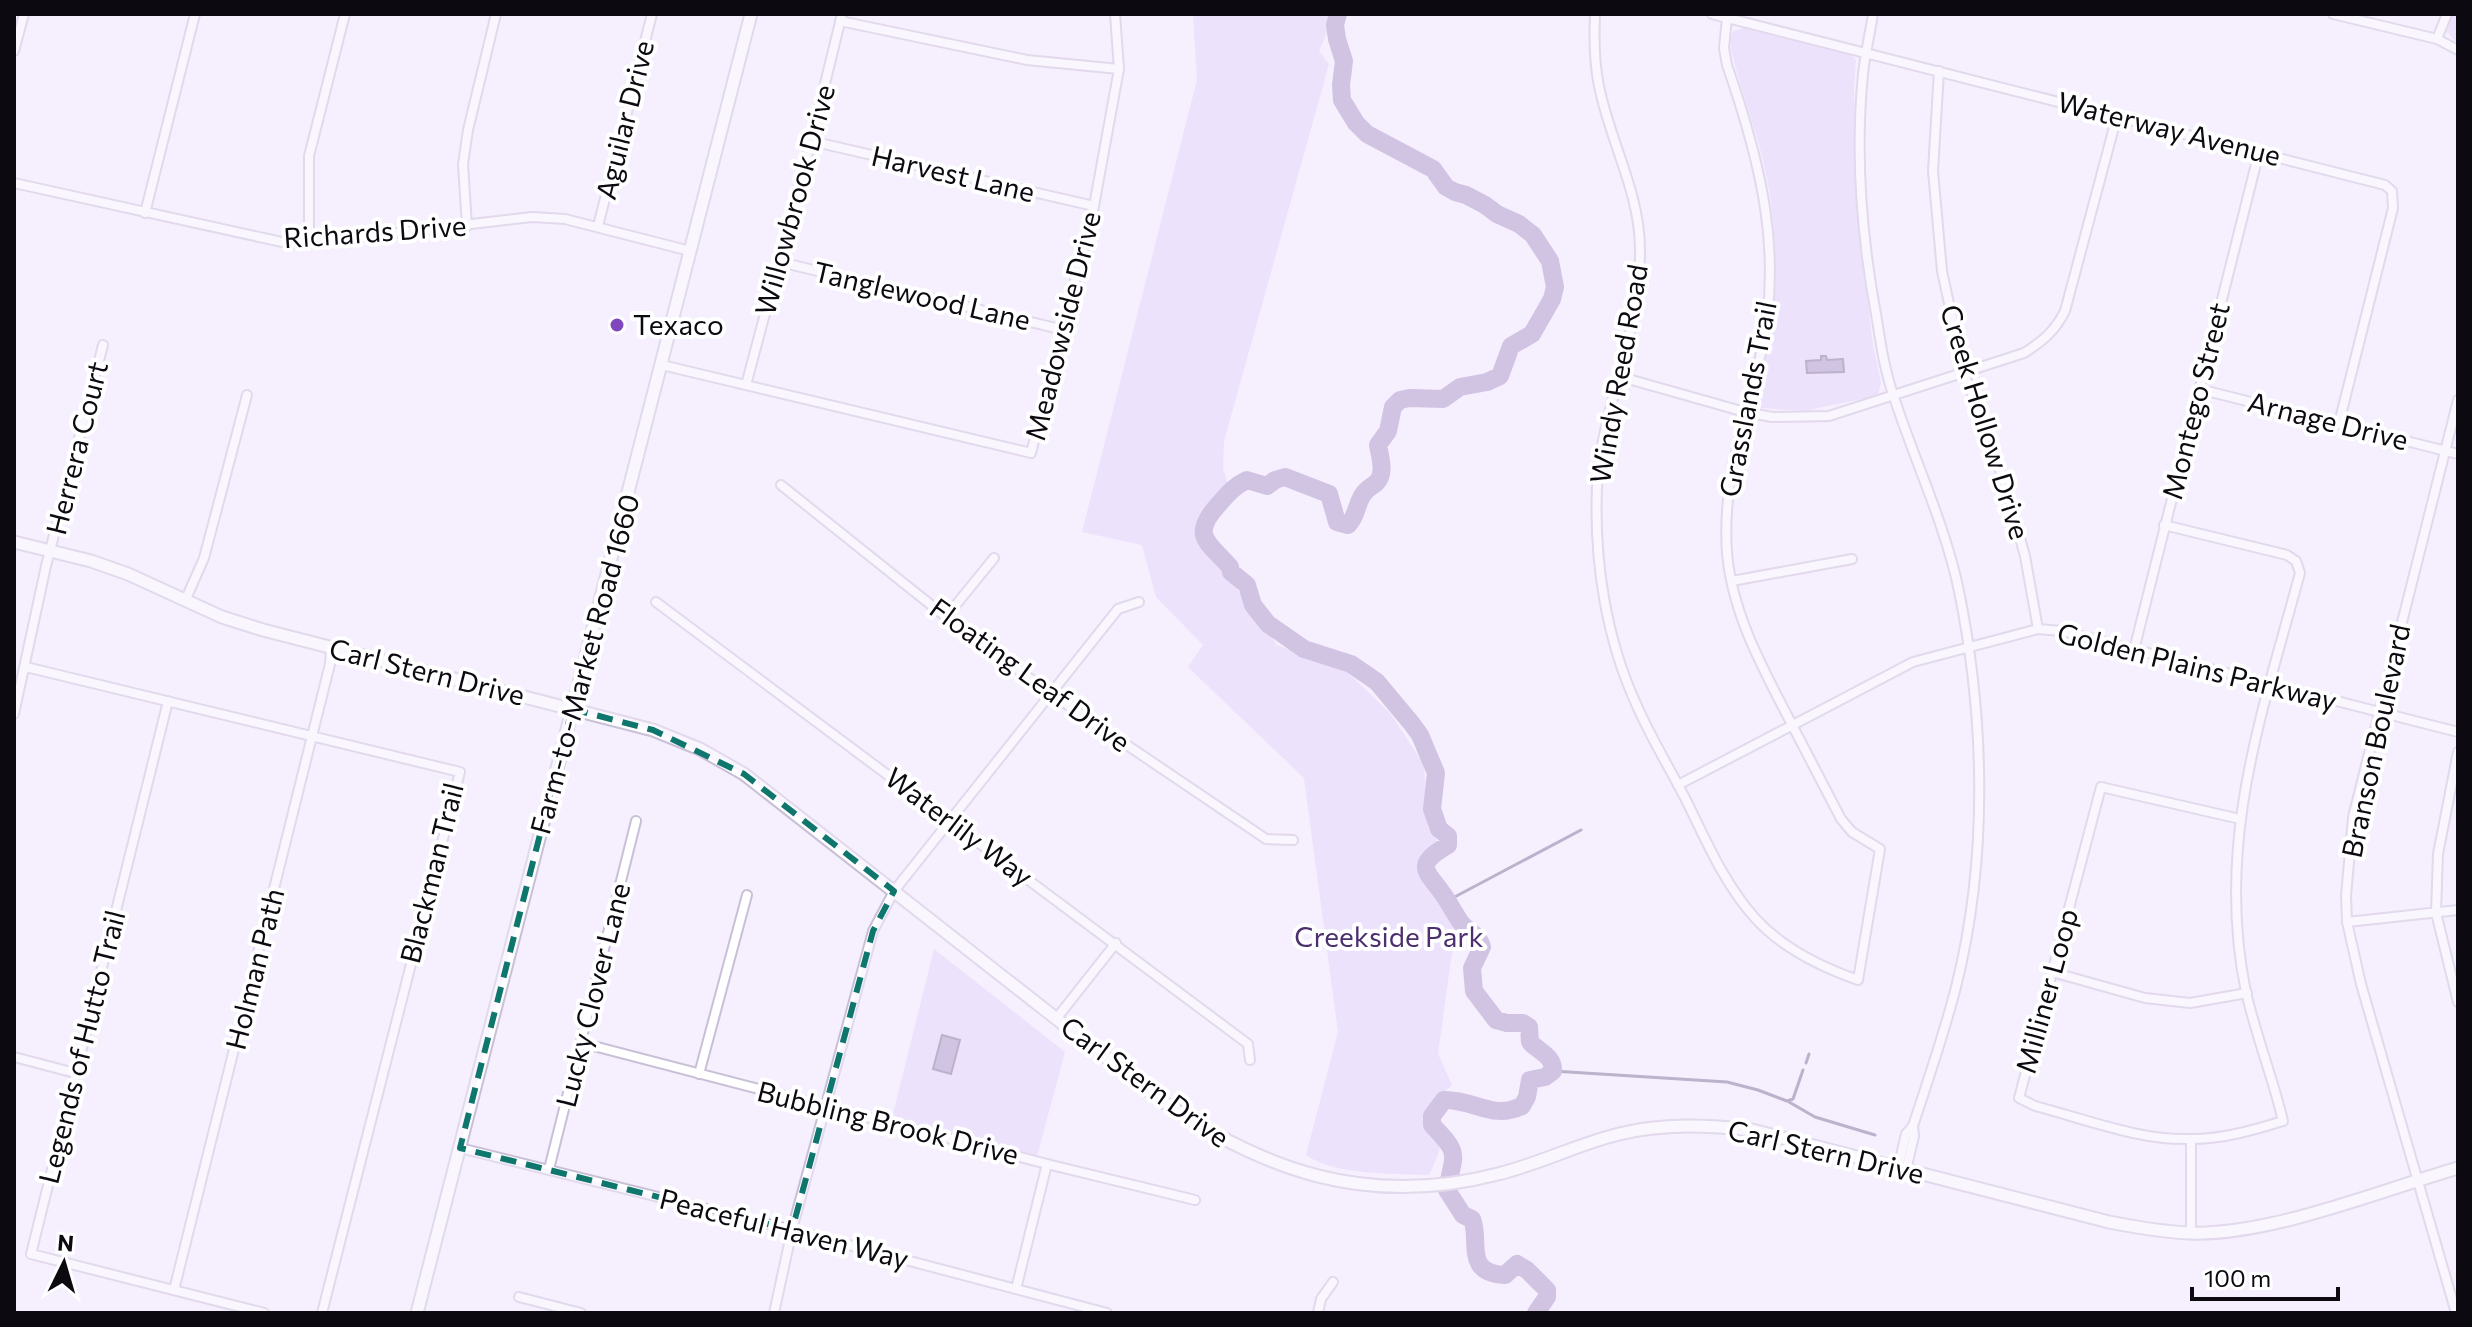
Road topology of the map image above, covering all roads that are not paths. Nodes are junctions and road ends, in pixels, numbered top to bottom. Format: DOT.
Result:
graph roads {
  1 [pos="24,14"];
  2 [pos="195,14"];
  3 [pos="345,14"];
  4 [pos="496,14"];
  5 [pos="652,14"];
  6 [pos="751,14"];
  7 [pos="1115,14"];
  8 [pos="1595,14"];
  9 [pos="1712,14"];
  10 [pos="1873,14"];
  11 [pos="2333,14"];
  12 [pos="2447,14"];
  13 [pos="841,17"];
  14 [pos="1727,18"];
  15 [pos="2437,39"];
  16 [pos="2458,50"];
  17 [pos="14,51"];
  18 [pos="1867,52"];
  19 [pos="1119,69"];
  20 [pos="1939,71"];
  21 [pos="2117,116"];
  22 [pos="811,141"];
  23 [pos="2259,152"];
  24 [pos="14,183"];
  25 [pos="1094,206"];
  26 [pos="145,213"];
  27 [pos="467,226"];
  28 [pos="598,226"];
  29 [pos="309,243"];
  30 [pos="690,251"];
  31 [pos="780,262"];
  32 [pos="1064,330"];
  33 [pos="103,345"];
  34 [pos="662,365"];
  35 [pos="1964,373"];
  36 [pos="1621,377"];
  37 [pos="746,385"];
  38 [pos="2199,389"];
  39 [pos="247,395"];
  40 [pos="1893,397"];
  41 [pos="2458,400"];
  42 [pos="1745,412"];
  43 [pos="2339,423"];
  44 [pos="2445,451"];
  45 [pos="2458,454"];
  46 [pos="781,485"];
  47 [pos="2164,525"];
  48 [pos="14,542"];
  49 [pos="50,551"];
  50 [pos="994,558"];
  51 [pos="1852,559"];
  52 [pos="1732,581"];
  53 [pos="185,601"];
  54 [pos="656,602"];
  55 [pos="1139,602"];
  56 [pos="946,617"];
  57 [pos="2038,629"];
  58 [pos="331,647"];
  59 [pos="1968,648"];
  60 [pos="2134,650"];
  61 [pos="26,667"];
  62 [pos="2271,683"];
  63 [pos="1050,693"];
  64 [pos="168,701"];
  65 [pos="572,709"];
  66 [pos="2379,712"];
  67 [pos="14,714"];
  68 [pos="1793,726"];
  69 [pos="2458,732"];
  70 [pos="312,738"];
  71 [pos="2458,752"];
  72 [pos="1678,785"];
  73 [pos="2240,819"];
  74 [pos="949,820"];
  75 [pos="636,821"];
  76 [pos="1293,840"];
  77 [pos="894,891"];
  78 [pos="747,895"];
  79 [pos="2458,910"];
  80 [pos="2436,913"];
  81 [pos="2347,922"];
  82 [pos="1116,943"];
  83 [pos="2052,972"];
  84 [pos="1858,980"];
  85 [pos="2247,993"];
  86 [pos="2458,1002"];
  87 [pos="1056,1019"];
  88 [pos="582,1043"];
  89 [pos="14,1057"];
  90 [pos="1250,1060"];
  91 [pos="75,1073"];
  92 [pos="699,1074"];
  93 [pos="825,1107"];
  94 [pos="2191,1140"];
  95 [pos="460,1148"];
  96 [pos="1047,1164"];
  97 [pos="2458,1168"];
  98 [pos="549,1169"];
  99 [pos="1902,1169"];
  100 [pos="2417,1180"];
  101 [pos="1195,1200"];
  102 [pos="792,1230"];
  103 [pos="2191,1233"];
  104 [pos="1333,1282"];
  105 [pos="1016,1289"];
  106 [pos="174,1290"];
  107 [pos="519,1297"];
  108 [pos="264,1313"];
  109 [pos="322,1313"];
  110 [pos="417,1313"];
  111 [pos="581,1313"];
  112 [pos="774,1313"];
  113 [pos="1107,1313"];
  114 [pos="1318,1313"];
  115 [pos="2456,1313"];
  1 -- 17 [label="street"];
  2 -- 26 [label="street"];
  3 -- 29 [label="street"];
  4 -- 27 [label="street"];
  5 -- 28 [label="street, Aguilar Drive"];
  6 -- 30 [label="street, Farm-to-Market Road 1660"];
  7 -- 19 [label="street, Meadowside Drive"];
  8 -- 36 [label="street, Windy Reed Road"];
  9 -- 14 [label="street, Waterway Avenue"];
  10 -- 18 [label="street"];
  11 -- 15 [label="street"];
  12 -- 15 [label="street"];
  13 -- 19 [label="street"];
  13 -- 22 [label="street, Willowbrook Drive"];
  14 -- 18 [label="street, Waterway Avenue"];
  14 -- 42 [label="street, Grasslands Trail"];
  15 -- 16 [label="street"];
  18 -- 20 [label="street, Waterway Avenue"];
  18 -- 40 [label="street"];
  19 -- 25 [label="street, Meadowside Drive"];
  20 -- 21 [label="street, Waterway Avenue"];
  20 -- 35 [label="street, Creek Hollow Drive"];
  21 -- 23 [label="street, Waterway Avenue"];
  21 -- 35 [label="street"];
  22 -- 25 [label="street, Harvest Lane"];
  22 -- 31 [label="street, Willowbrook Drive"];
  23 -- 38 [label="street, Montego Street"];
  23 -- 43 [label="street, Waterway Avenue"];
  24 -- 26 [label="street, Richards Drive"];
  25 -- 32 [label="street, Meadowside Drive"];
  26 -- 29 [label="street, Richards Drive"];
  27 -- 28 [label="street, Richards Drive"];
  27 -- 29 [label="street, Richards Drive"];
  28 -- 30 [label="street, Richards Drive"];
  30 -- 34 [label="street, Farm-to-Market Road 1660"];
  31 -- 32 [label="street, Tanglewood Lane"];
  31 -- 37 [label="street, Willowbrook Drive"];
  32 -- 37 [label="street, Meadowside Drive"];
  33 -- 49 [label="street, Herrera Court"];
  34 -- 37 [label="street, Meadowside Drive"];
  34 -- 65 [label="street, Farm-to-Market Road 1660"];
  35 -- 40 [label="street"];
  35 -- 57 [label="street, Creek Hollow Drive"];
  36 -- 42 [label="street"];
  36 -- 72 [label="street, Windy Reed Road"];
  38 -- 43 [label="street, Arnage Drive"];
  38 -- 47 [label="street, Montego Street"];
  39 -- 53 [label="street"];
  40 -- 42 [label="street"];
  40 -- 59 [label="street"];
  41 -- 44 [label="street, Branson Boulevard"];
  42 -- 52 [label="street, Grasslands Trail"];
  43 -- 44 [label="street, Arnage Drive"];
  44 -- 45 [label="street, Arnage Drive"];
  44 -- 66 [label="street, Branson Boulevard"];
  46 -- 56 [label="street, Floating Leaf Drive"];
  47 -- 60 [label="street, Montego Street"];
  47 -- 62 [label="street, Milliner Loop"];
  48 -- 49 [label="street, Carl Stern Drive"];
  49 -- 53 [label="street, Carl Stern Drive"];
  49 -- 61 [label="street, Herrera Court"];
  50 -- 56 [label="street"];
  51 -- 52 [label="street"];
  52 -- 68 [label="street, Grasslands Trail"];
  53 -- 58 [label="street, Carl Stern Drive"];
  54 -- 74 [label="street, Waterlily Way"];
  55 -- 63 [label="street"];
  56 -- 63 [label="street, Floating Leaf Drive"];
  57 -- 59 [label="street, Golden Plains Parkway"];
  57 -- 60 [label="street, Golden Plains Parkway"];
  58 -- 65 [label="street, Carl Stern Drive"];
  58 -- 70 [label="street, Holman Path"];
  59 -- 68 [label="street, Golden Plains Parkway"];
  59 -- 99 [label="street"];
  60 -- 62 [label="street, Golden Plains Parkway"];
  61 -- 64 [label="street, Blackman Trail"];
  61 -- 67 [label="street, Herrera Court"];
  62 -- 66 [label="street, Golden Plains Parkway"];
  62 -- 73 [label="street, Milliner Loop"];
  63 -- 74 [label="street"];
  63 -- 76 [label="street, Floating Leaf Drive"];
  64 -- 70 [label="street, Blackman Trail"];
  64 -- 91 [label="street, Legends of Hutto Trail"];
  65 -- 77 [label="street, Carl Stern Drive"];
  65 -- 95 [label="street, Farm-to-Market Road 1660"];
  66 -- 69 [label="street, Golden Plains Parkway"];
  66 -- 81 [label="street, Branson Boulevard"];
  68 -- 72 [label="street, Golden Plains Parkway"];
  68 -- 84 [label="street, Grasslands Trail"];
  70 -- 106 [label="street, Holman Path"];
  70 -- 109 [label="street, Blackman Trail"];
  71 -- 80 [label="street"];
  72 -- 84 [label="street, Windy Reed Road"];
  73 -- 83 [label="street, Milliner Loop"];
  73 -- 85 [label="street, Milliner Loop"];
  74 -- 77 [label="street"];
  74 -- 82 [label="street, Waterlily Way"];
  75 -- 88 [label="street, Lucky Clover Lane"];
  77 -- 87 [label="street, Carl Stern Drive"];
  77 -- 93 [label="street"];
  78 -- 92 [label="street"];
  79 -- 80 [label="street"];
  80 -- 81 [label="street"];
  80 -- 86 [label="street"];
  81 -- 100 [label="street, Branson Boulevard"];
  82 -- 87 [label="street"];
  82 -- 90 [label="street, Waterlily Way"];
  83 -- 85 [label="street"];
  83 -- 94 [label="street, Milliner Loop"];
  85 -- 94 [label="street, Milliner Loop"];
  87 -- 99 [label="street, Carl Stern Drive"];
  88 -- 92 [label="street, Bubbling Brook Drive"];
  88 -- 98 [label="street, Lucky Clover Lane"];
  89 -- 91 [label="street"];
  91 -- 106 [label="street, Legends of Hutto Trail"];
  92 -- 93 [label="street, Bubbling Brook Drive"];
  93 -- 96 [label="street, Bubbling Brook Drive"];
  93 -- 102 [label="street"];
  94 -- 103 [label="street"];
  95 -- 98 [label="street, Peaceful Haven Way"];
  95 -- 110 [label="street, Farm-to-Market Road 1660"];
  96 -- 101 [label="street, Bubbling Brook Drive"];
  96 -- 105 [label="street"];
  97 -- 100 [label="street, Carl Stern Drive"];
  98 -- 102 [label="street, Peaceful Haven Way"];
  99 -- 103 [label="street, Carl Stern Drive"];
  100 -- 103 [label="street, Carl Stern Drive"];
  100 -- 115 [label="street, Branson Boulevard"];
  102 -- 105 [label="street, Peaceful Haven Way"];
  102 -- 112 [label="street"];
  104 -- 114 [label="street"];
  105 -- 113 [label="street, Peaceful Haven Way"];
  106 -- 108 [label="street, Legends of Hutto Trail"];
  107 -- 111 [label="street"];
}
